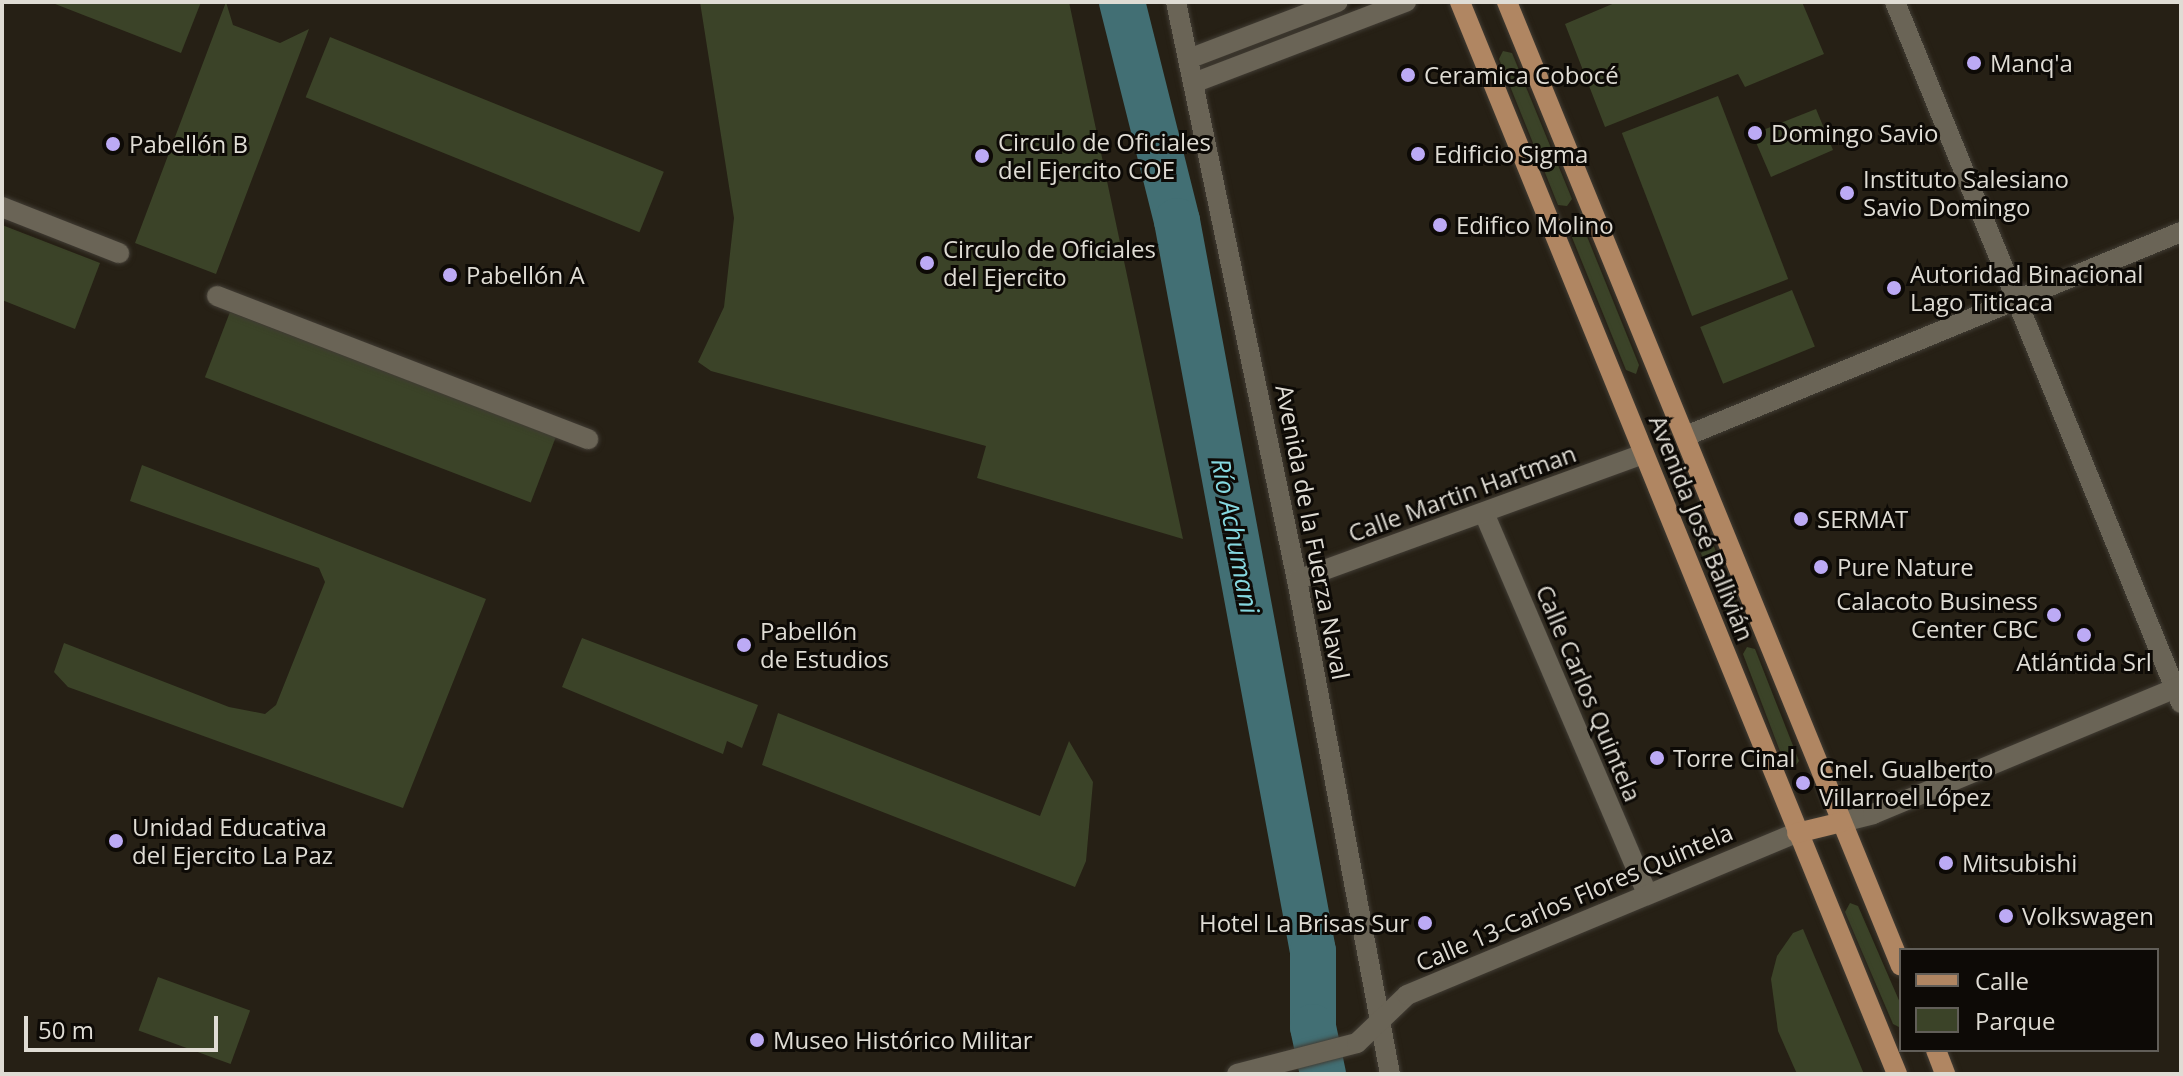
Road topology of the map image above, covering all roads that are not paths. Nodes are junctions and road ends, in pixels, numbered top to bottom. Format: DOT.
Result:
graph roads {
  1 [pos="1176,2"];
  2 [pos="1338,2"];
  3 [pos="1406,2"];
  4 [pos="1460,2"];
  5 [pos="1507,2"];
  6 [pos="1895,2"];
  7 [pos="1191,58"];
  8 [pos="1196,82"];
  9 [pos="2,207"];
  10 [pos="2181,232"];
  11 [pos="119,253"];
  12 [pos="217,296"];
  13 [pos="2016,300"];
  14 [pos="1686,436"];
  15 [pos="588,439"];
  16 [pos="1644,454"];
  17 [pos="1484,513"];
  18 [pos="1297,580"];
  19 [pos="2179,692"];
  20 [pos="1842,822"];
  21 [pos="1797,833"];
  22 [pos="1647,894"];
  23 [pos="1899,961"];
  24 [pos="1380,1021"];
  25 [pos="1937,1052"];
  26 [pos="1259,1072"];
  27 [pos="1237,1074"];
  28 [pos="1390,1074"];
  29 [pos="1897,1074"];
  30 [pos="1945,1074"];
  1 -- 7 [label="street, Avenida de la Fuerza Naval"];
  2 -- 7 [label="street"];
  3 -- 8 [label="street"];
  4 -- 16 [label="main road, Avenida José Ballivián"];
  5 -- 14 [label="main road, Avenida José Ballivián"];
  6 -- 13 [label="street"];
  7 -- 8 [label="street, Avenida de la Fuerza Naval"];
  8 -- 18 [label="street, Avenida de la Fuerza Naval"];
  9 -- 11 [label="street"];
  10 -- 13 [label="street"];
  12 -- 15 [label="street"];
  13 -- 14 [label="street"];
  13 -- 19 [label="street"];
  14 -- 20 [label="main road, Avenida José Ballivián"];
  16 -- 17 [label="street, Calle Martin Hartman"];
  16 -- 21 [label="main road, Avenida José Ballivián"];
  17 -- 18 [label="street, Calle Martin Hartman"];
  17 -- 22 [label="street, Calle Carlos Quintela"];
  18 -- 24 [label="street, Avenida de la Fuerza Naval"];
  19 -- 20 [label="street"];
  20 -- 21 [label="main road"];
  20 -- 23 [label="main road, Avenida José Ballivián"];
  21 -- 22 [label="street, Calle 13-Carlos Flores Quintela"];
  21 -- 29 [label="main road, Avenida José Ballivián"];
  22 -- 24 [label="street, Calle 13-Carlos Flores Quintela"];
  24 -- 26 [label="street, Calle 13-Carlos Flores Quintela"];
  24 -- 28 [label="street, Avenida de la Fuerza Naval"];
  25 -- 30 [label="main road"];
  26 -- 27 [label="street"];
}
